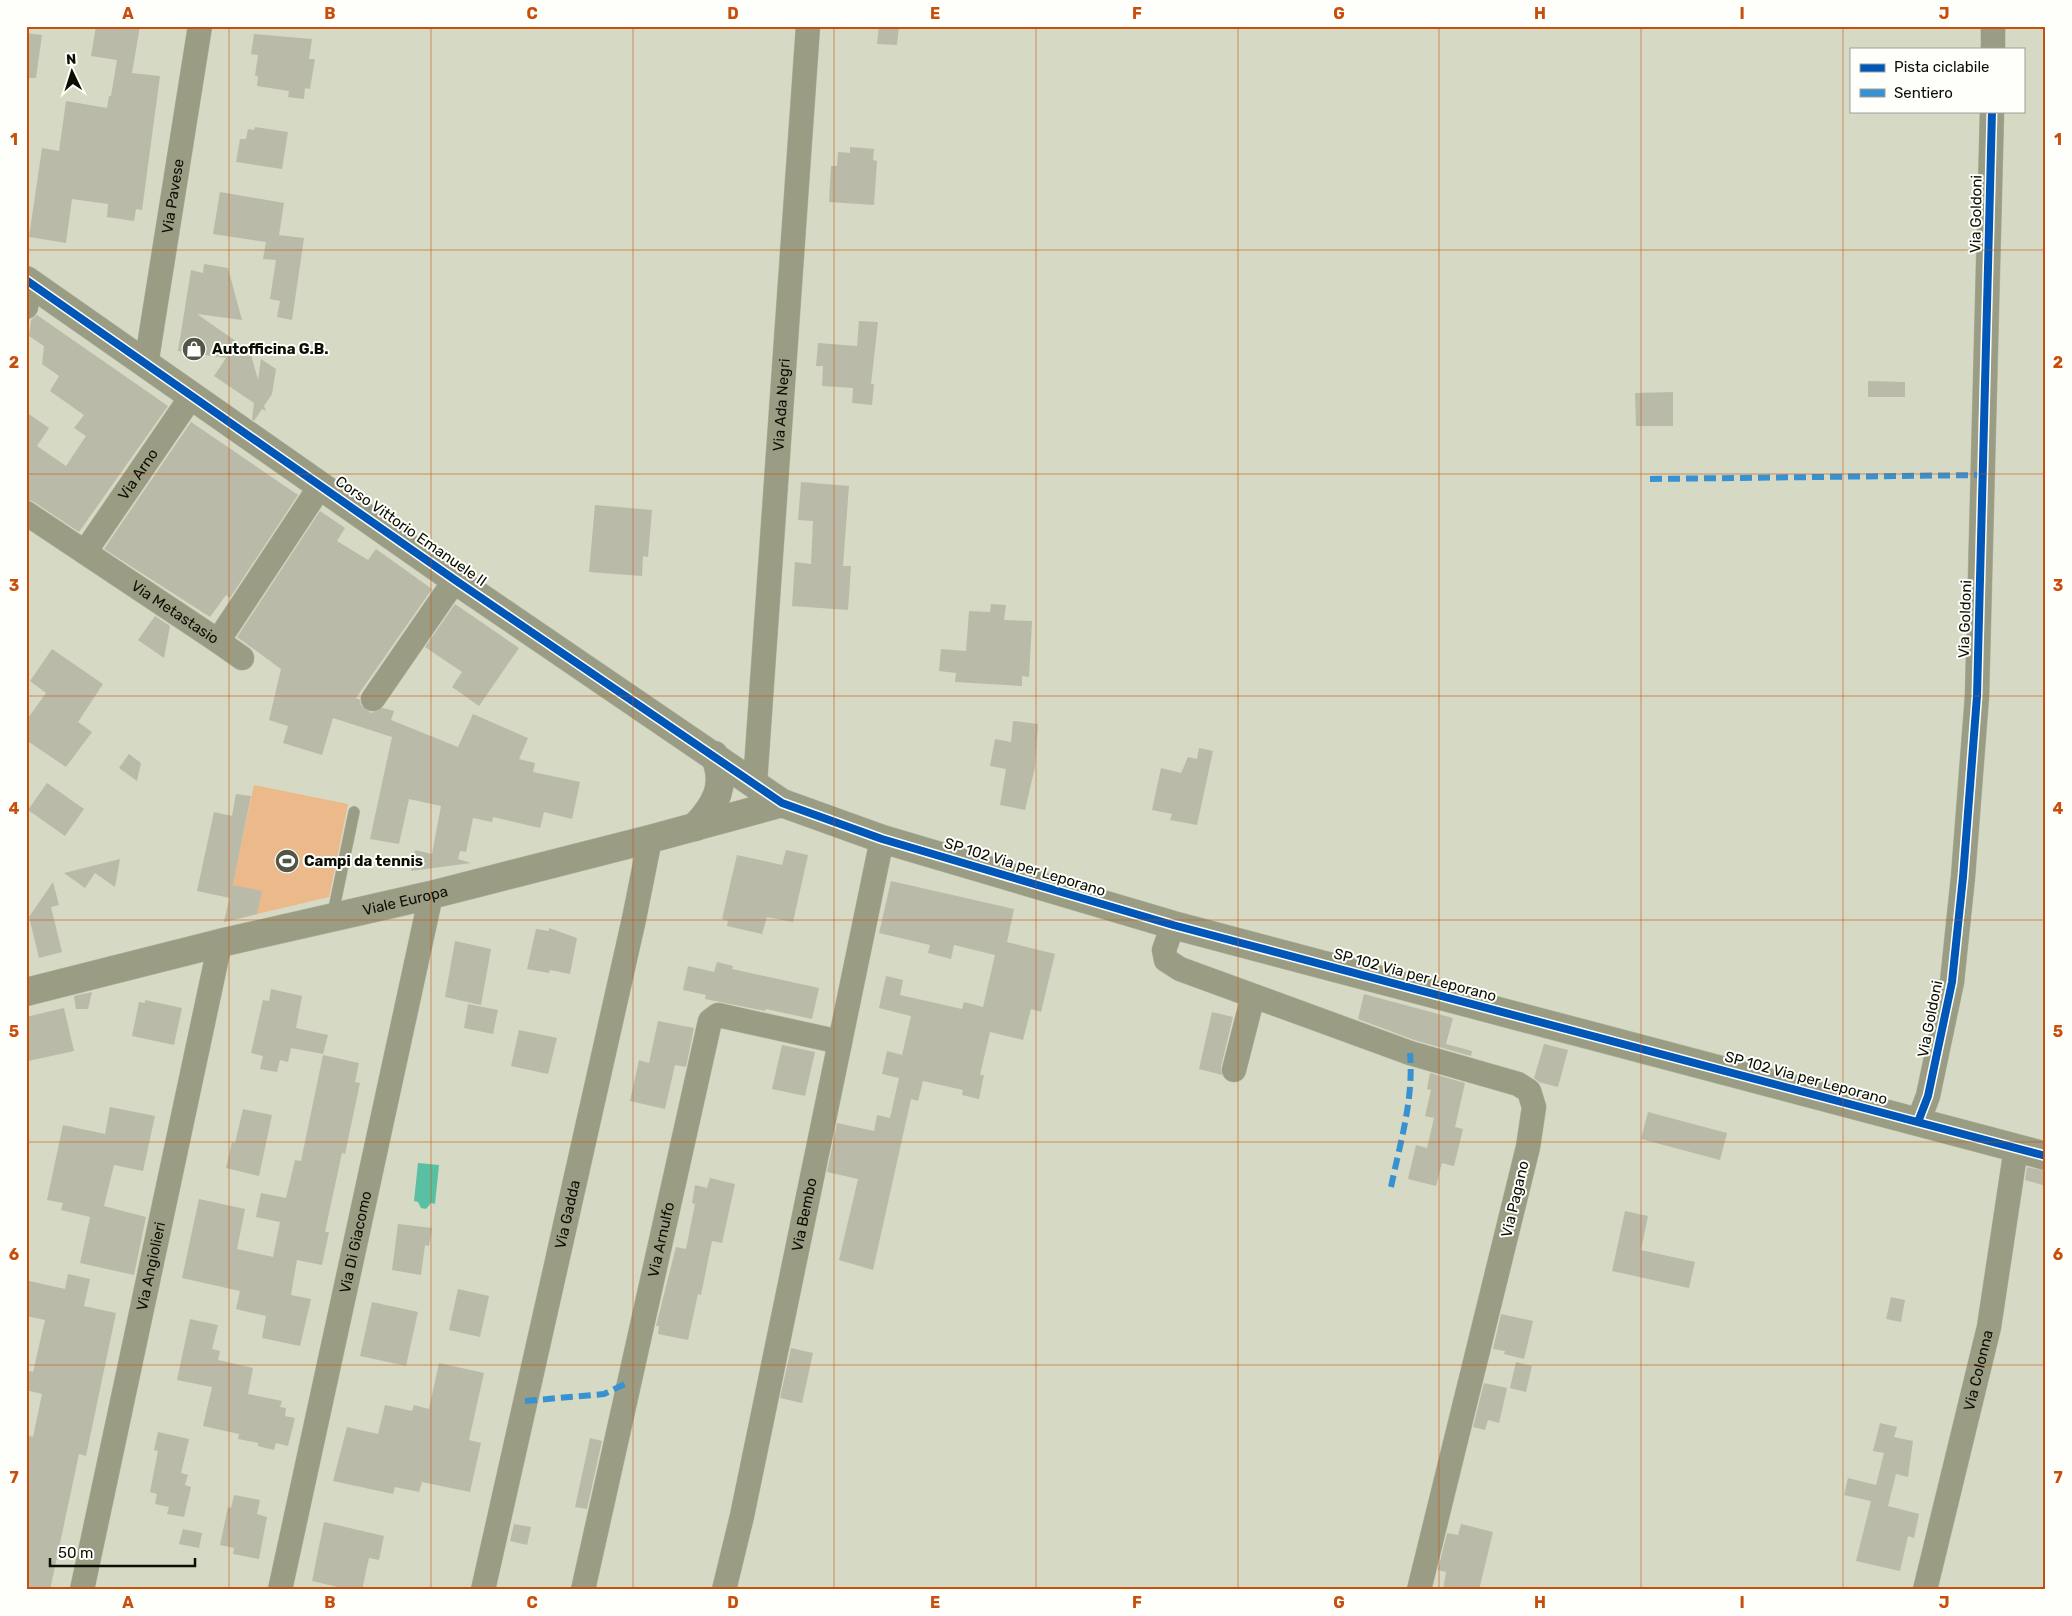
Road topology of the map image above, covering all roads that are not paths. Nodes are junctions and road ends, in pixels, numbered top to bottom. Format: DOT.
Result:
graph roads {
  1 [pos="200,26"];
  2 [pos="808,26"];
  3 [pos="1994,26"];
  4 [pos="1993,48"];
  5 [pos="1992,112"];
  6 [pos="28,290"];
  7 [pos="146,365"];
  8 [pos="191,397"];
  9 [pos="321,485"];
  10 [pos="26,513"];
  11 [pos="85,552"];
  12 [pos="455,580"];
  13 [pos="218,641"];
  14 [pos="242,658"];
  15 [pos="373,699"];
  16 [pos="714,755"];
  17 [pos="755,783"];
  18 [pos="782,803"];
  19 [pos="354,812"];
  20 [pos="694,827"];
  21 [pos="882,839"];
  22 [pos="650,840"];
  23 [pos="431,895"];
  24 [pos="332,918"];
  25 [pos="1174,925"];
  26 [pos="220,943"];
  27 [pos="26,992"];
  28 [pos="1253,996"];
  29 [pos="840,1042"];
  30 [pos="1234,1070"];
  31 [pos="1918,1122"];
  32 [pos="2016,1148"];
  33 [pos="2046,1156"];
  34 [pos="82,1590"];
  35 [pos="280,1590"];
  36 [pos="483,1590"];
  37 [pos="582,1590"];
  38 [pos="724,1590"];
  39 [pos="1419,1590"];
  40 [pos="1925,1590"];
  1 -- 7 [label="street, Via Pavese"];
  2 -- 17 [label="street, Via Ada Negri"];
  3 -- 4 [label="street"];
  5 -- 31 [label="street, Via Goldoni"];
  6 -- 7 [label="street, Corso Vittorio Emanuele II"];
  7 -- 8 [label="street, Corso Vittorio Emanuele II"];
  8 -- 9 [label="street, Corso Vittorio Emanuele II"];
  8 -- 11 [label="street, Via Arno"];
  9 -- 12 [label="street, Corso Vittorio Emanuele II"];
  9 -- 13 [label="street, Via Metastasio"];
  10 -- 11 [label="street, Via Metastasio"];
  11 -- 13 [label="street, Via Metastasio"];
  12 -- 15 [label="street"];
  12 -- 16 [label="street, Corso Vittorio Emanuele II"];
  13 -- 14 [label="street"];
  16 -- 17 [label="street, Corso Vittorio Emanuele II"];
  16 -- 20 [label="street"];
  17 -- 18 [label="street, Corso Vittorio Emanuele II"];
  18 -- 20 [label="street, Viale Europa"];
  18 -- 21 [label="street, SP 102 Via per Leporano"];
  19 -- 24 [label="lane"];
  20 -- 22 [label="street, Viale Europa"];
  21 -- 25 [label="street, SP 102 Via per Leporano"];
  21 -- 29 [label="street, Via Bembo"];
  22 -- 23 [label="street, Viale Europa"];
  22 -- 36 [label="street, Via Gadda"];
  23 -- 24 [label="street, Viale Europa"];
  23 -- 35 [label="street, Via Di Giacomo"];
  24 -- 26 [label="street, Viale Europa"];
  25 -- 28 [label="street, Via Pagano"];
  25 -- 31 [label="street, SP 102 Via per Leporano"];
  26 -- 27 [label="street, Viale Europa"];
  26 -- 34 [label="street, Via Angiolieri"];
  28 -- 30 [label="street"];
  28 -- 39 [label="street, Via Pagano"];
  29 -- 37 [label="street, Via Arnulfo"];
  29 -- 38 [label="street, Via Bembo"];
  31 -- 32 [label="street, SP 102 Via per Leporano"];
  32 -- 33 [label="street, SP 102 Via per Leporano"];
  32 -- 40 [label="street, Via Colonna"];
}
